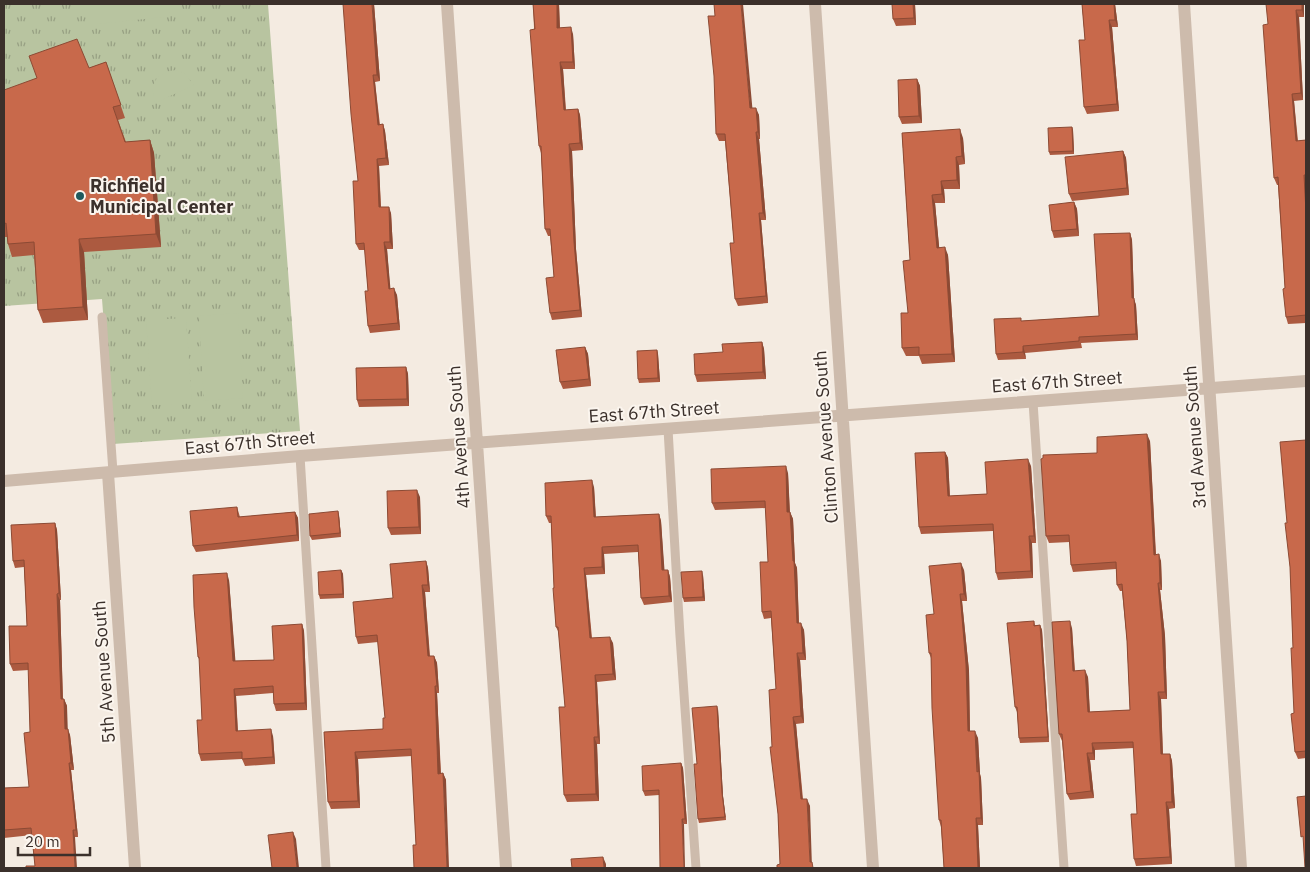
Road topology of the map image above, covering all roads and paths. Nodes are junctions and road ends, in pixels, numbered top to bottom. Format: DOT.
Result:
graph roads {
  1 [pos="447,4"];
  2 [pos="815,4"];
  3 [pos="1184,4"];
  4 [pos="102,317"];
  5 [pos="1306,381"];
  6 [pos="1210,388"];
  7 [pos="1033,402"];
  8 [pos="842,416"];
  9 [pos="668,429"];
  10 [pos="478,443"];
  11 [pos="300,456"];
  12 [pos="111,473"];
  13 [pos="4,481"];
  14 [pos="135,868"];
  15 [pos="326,868"];
  16 [pos="506,868"];
  17 [pos="696,868"];
  18 [pos="873,868"];
  19 [pos="1064,868"];
  20 [pos="1241,868"];
  1 -- 10 [label="street, 4th Avenue South"];
  2 -- 8 [label="street, Clinton Avenue South"];
  3 -- 6 [label="street, 3rd Avenue South"];
  4 -- 12 [label="lane"];
  5 -- 6 [label="street, East 67th Street"];
  6 -- 7 [label="street, East 67th Street"];
  6 -- 20 [label="street, 3rd Avenue South"];
  7 -- 8 [label="street, East 67th Street"];
  7 -- 19 [label="lane"];
  8 -- 9 [label="street, East 67th Street"];
  8 -- 18 [label="street, Clinton Avenue South"];
  9 -- 10 [label="street, East 67th Street"];
  9 -- 17 [label="lane"];
  10 -- 11 [label="street, East 67th Street"];
  10 -- 16 [label="street, 4th Avenue South"];
  11 -- 12 [label="street, East 67th Street"];
  11 -- 15 [label="lane"];
  12 -- 13 [label="street, East 67th Street"];
  12 -- 14 [label="street, 5th Avenue South"];
}
